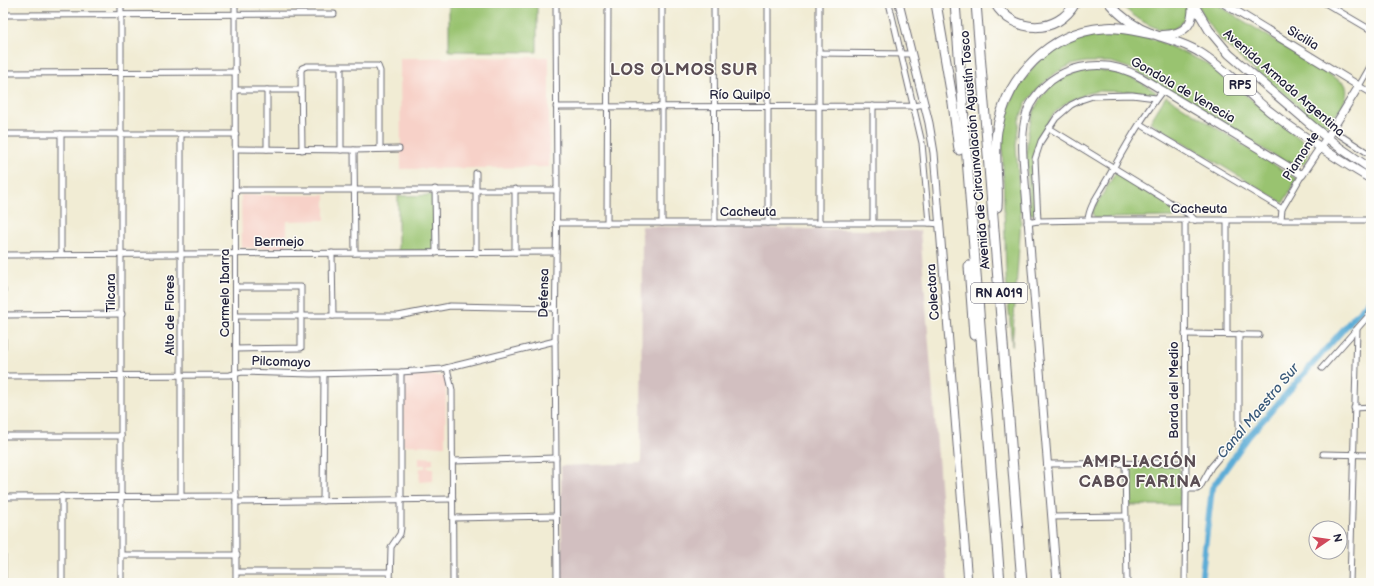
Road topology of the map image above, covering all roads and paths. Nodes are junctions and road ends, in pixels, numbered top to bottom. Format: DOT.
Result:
graph roads {
  1 [pos="121,3"];
  2 [pos="236,3"];
  3 [pos="556,3"];
  4 [pos="608,3"];
  5 [pos="662,3"];
  6 [pos="714,3"];
  7 [pos="768,3"];
  8 [pos="818,3"];
  9 [pos="889,3"];
  10 [pos="899,3"];
  11 [pos="936,3"];
  12 [pos="955,3"];
  13 [pos="976,3"];
  14 [pos="995,3"];
  15 [pos="1075,3"];
  16 [pos="1109,3"];
  17 [pos="1192,3"];
  18 [pos="1223,3"];
  19 [pos="1325,3"];
  20 [pos="334,14"];
  21 [pos="121,15"];
  22 [pos="236,15"];
  23 [pos="3,16"];
  24 [pos="1371,30"];
  25 [pos="1153,34"];
  26 [pos="819,53"];
  27 [pos="901,54"];
  28 [pos="912,54"];
  29 [pos="1371,65"];
  30 [pos="341,66"];
  31 [pos="236,72"];
  32 [pos="3,73"];
  33 [pos="122,73"];
  34 [pos="1359,86"];
  35 [pos="236,90"];
  36 [pos="267,90"];
  37 [pos="301,90"];
  38 [pos="1163,90"];
  39 [pos="1371,93"];
  40 [pos="1156,98"];
  41 [pos="924,104"];
  42 [pos="608,106"];
  43 [pos="662,106"];
  44 [pos="715,106"];
  45 [pos="768,106"];
  46 [pos="819,106"];
  47 [pos="873,106"];
  48 [pos="913,106"];
  49 [pos="556,107"];
  50 [pos="1140,124"];
  51 [pos="1048,128"];
  52 [pos="1332,130"];
  53 [pos="3,134"];
  54 [pos="61,134"];
  55 [pos="122,134"];
  56 [pos="181,134"];
  57 [pos="236,134"];
  58 [pos="1327,138"];
  59 [pos="1320,148"];
  60 [pos="267,149"];
  61 [pos="380,149"];
  62 [pos="399,149"];
  63 [pos="236,150"];
  64 [pos="302,150"];
  65 [pos="341,150"];
  66 [pos="354,150"];
  67 [pos="1371,154"];
  68 [pos="1113,168"];
  69 [pos="1371,169"];
  70 [pos="476,173"];
  71 [pos="1302,175"];
  72 [pos="1371,180"];
  73 [pos="476,189"];
  74 [pos="515,189"];
  75 [pos="236,190"];
  76 [pos="354,190"];
  77 [pos="435,190"];
  78 [pos="557,190"];
  79 [pos="1282,209"];
  80 [pos="1088,220"];
  81 [pos="1185,220"];
  82 [pos="1195,220"];
  83 [pos="1227,220"];
  84 [pos="1281,220"];
  85 [pos="1371,220"];
  86 [pos="1038,221"];
  87 [pos="768,222"];
  88 [pos="819,222"];
  89 [pos="929,222"];
  90 [pos="556,223"];
  91 [pos="608,223"];
  92 [pos="662,223"];
  93 [pos="715,223"];
  94 [pos="873,223"];
  95 [pos="1027,223"];
  96 [pos="940,224"];
  97 [pos="995,234"];
  98 [pos="515,252"];
  99 [pos="556,252"];
  100 [pos="236,253"];
  101 [pos="332,253"];
  102 [pos="355,253"];
  103 [pos="436,253"];
  104 [pos="476,253"];
  105 [pos="61,254"];
  106 [pos="122,254"];
  107 [pos="181,254"];
  108 [pos="3,255"];
  109 [pos="236,287"];
  110 [pos="3,290"];
  111 [pos="555,308"];
  112 [pos="122,314"];
  113 [pos="1371,314"];
  114 [pos="3,315"];
  115 [pos="236,316"];
  116 [pos="301,316"];
  117 [pos="333,316"];
  118 [pos="1357,329"];
  119 [pos="1185,334"];
  120 [pos="1227,334"];
  121 [pos="1239,334"];
  122 [pos="1259,335"];
  123 [pos="555,341"];
  124 [pos="3,347"];
  125 [pos="236,349"];
  126 [pos="448,368"];
  127 [pos="1322,368"];
  128 [pos="401,372"];
  129 [pos="236,373"];
  130 [pos="324,374"];
  131 [pos="181,375"];
  132 [pos="3,376"];
  133 [pos="122,376"];
  134 [pos="984,379"];
  135 [pos="1371,407"];
  136 [pos="1354,408"];
  137 [pos="3,436"];
  138 [pos="121,436"];
  139 [pos="1323,454"];
  140 [pos="1353,454"];
  141 [pos="1371,455"];
  142 [pos="556,458"];
  143 [pos="453,461"];
  144 [pos="1124,463"];
  145 [pos="1186,463"];
  146 [pos="1048,464"];
  147 [pos="1186,490"];
  148 [pos="62,496"];
  149 [pos="120,496"];
  150 [pos="181,496"];
  151 [pos="3,497"];
  152 [pos="236,499"];
  153 [pos="453,499"];
  154 [pos="401,500"];
  155 [pos="322,501"];
  156 [pos="556,516"];
  157 [pos="1126,516"];
  158 [pos="454,518"];
  159 [pos="1052,518"];
  160 [pos="3,552"];
  161 [pos="121,555"];
  162 [pos="237,555"];
  163 [pos="236,572"];
  164 [pos="390,572"];
  165 [pos="3,583"];
  166 [pos="62,583"];
  167 [pos="121,583"];
  168 [pos="236,583"];
  169 [pos="390,583"];
  170 [pos="453,583"];
  171 [pos="556,583"];
  172 [pos="968,583"];
  173 [pos="1000,583"];
  174 [pos="1022,583"];
  175 [pos="1057,583"];
  176 [pos="1127,583"];
  177 [pos="1185,583"];
  178 [pos="1350,583"];
  1 -- 21 [label="street, Tilcara"];
  2 -- 22 [label="street, Carmelo Ibarra"];
  3 -- 49 [label="street, Defensa"];
  4 -- 42 [label="street"];
  5 -- 43 [label="street"];
  6 -- 44 [label="street"];
  7 -- 45 [label="street"];
  8 -- 26 [label="street"];
  9 -- 27 [label="street"];
  10 -- 28 [label="street, Colectora"];
  11 -- 134 [label="highway"];
  12 -- 134 [label="highway, Avenida de Circunvalación Agustín Tosco / RN A019"];
  13 -- 97 [label="highway, Avenida de Circunvalación Agustín Tosco / RN A019"];
  14 -- 15 [label="highway"];
  16 -- 25 [label="main road, Avenida Armada Argentina"];
  17 -- 25 [label="main road, Avenida Armada Argentina"];
  17 -- 58 [label="main road, Avenida Armada Argentina / RP5"];
  18 -- 34 [label="street, Sicilia"];
  19 -- 24 [label="street"];
  20 -- 22 [label="street"];
  21 -- 22 [label="street"];
  21 -- 23 [label="street"];
  21 -- 33 [label="street, Tilcara"];
  22 -- 31 [label="street, Carmelo Ibarra"];
  25 -- 59 [label="main road, Avenida Armada Argentina / RP5"];
  25 -- 97 [label="highway"];
  26 -- 27 [label="street"];
  26 -- 46 [label="street"];
  27 -- 28 [label="street"];
  27 -- 48 [label="street"];
  28 -- 41 [label="street, Colectora"];
  29 -- 34 [label="street, Piamonte"];
  30 -- 37 [label="street"];
  30 -- 61 [label="street"];
  30 -- 65 [label="street"];
  31 -- 33 [label="street"];
  31 -- 35 [label="street, Carmelo Ibarra"];
  32 -- 33 [label="street"];
  33 -- 55 [label="street, Tilcara"];
  34 -- 39 [label="street, Sicilia"];
  34 -- 52 [label="street, Piamonte"];
  35 -- 36 [label="street"];
  35 -- 57 [label="street, Carmelo Ibarra"];
  36 -- 37 [label="street"];
  36 -- 60 [label="street"];
  37 -- 64 [label="street"];
  38 -- 40 [label="street"];
  38 -- 71 [label="street, Gondola de Venecia"];
  38 -- 95 [label="street, Gondola de Venecia"];
  40 -- 50 [label="street"];
  40 -- 51 [label="street"];
  41 -- 48 [label="street, Río Quilpo"];
  41 -- 96 [label="street, Colectora"];
  42 -- 43 [label="street, Río Quilpo"];
  42 -- 49 [label="street, Río Quilpo"];
  42 -- 91 [label="street"];
  43 -- 44 [label="street, Río Quilpo"];
  43 -- 92 [label="street"];
  44 -- 45 [label="street, Río Quilpo"];
  44 -- 93 [label="street"];
  45 -- 46 [label="street, Río Quilpo"];
  45 -- 87 [label="street"];
  46 -- 47 [label="street, Río Quilpo"];
  46 -- 88 [label="street"];
  47 -- 48 [label="street, Río Quilpo"];
  47 -- 94 [label="street"];
  48 -- 89 [label="street"];
  49 -- 78 [label="street, Defensa"];
  50 -- 68 [label="street"];
  50 -- 79 [label="street"];
  51 -- 68 [label="street"];
  51 -- 86 [label="street"];
  52 -- 58 [label="street, Piamonte"];
  52 -- 67 [label="street"];
  53 -- 54 [label="street"];
  54 -- 55 [label="street"];
  54 -- 105 [label="street"];
  55 -- 56 [label="street"];
  55 -- 106 [label="street, Tilcara"];
  56 -- 57 [label="street"];
  56 -- 107 [label="street, Alto de Flores"];
  57 -- 63 [label="street, Carmelo Ibarra"];
  58 -- 59 [label="street, Piamonte"];
  58 -- 69 [label="main road, Avenida Armada Argentina / RP5"];
  59 -- 71 [label="street, Piamonte"];
  59 -- 72 [label="main road, Avenida Armada Argentina / RP5"];
  60 -- 63 [label="street"];
  60 -- 64 [label="street"];
  61 -- 62 [label="street"];
  61 -- 66 [label="street"];
  63 -- 75 [label="street, Carmelo Ibarra"];
  64 -- 65 [label="street"];
  65 -- 66 [label="street"];
  66 -- 76 [label="street"];
  68 -- 80 [label="street"];
  68 -- 82 [label="street"];
  70 -- 73 [label="street"];
  71 -- 79 [label="street, Piamonte"];
  73 -- 74 [label="street"];
  73 -- 77 [label="street"];
  73 -- 104 [label="street"];
  74 -- 78 [label="street"];
  74 -- 98 [label="street"];
  75 -- 76 [label="street"];
  75 -- 100 [label="street, Carmelo Ibarra"];
  76 -- 77 [label="street"];
  76 -- 102 [label="street"];
  77 -- 103 [label="street"];
  78 -- 90 [label="street, Defensa"];
  79 -- 84 [label="street, Piamonte"];
  80 -- 81 [label="street, Cacheuta"];
  80 -- 86 [label="street, Cacheuta"];
  81 -- 82 [label="street, Cacheuta"];
  81 -- 119 [label="street, Barda del Medio"];
  82 -- 83 [label="street, Cacheuta"];
  83 -- 84 [label="street, Cacheuta"];
  83 -- 120 [label="street"];
  84 -- 85 [label="street, Cacheuta"];
  86 -- 95 [label="street, Cacheuta"];
  87 -- 88 [label="street, Cacheuta"];
  87 -- 93 [label="street, Cacheuta"];
  88 -- 94 [label="street, Cacheuta"];
  89 -- 94 [label="street, Cacheuta"];
  89 -- 96 [label="street, Cacheuta"];
  90 -- 91 [label="street, Cacheuta"];
  90 -- 99 [label="street, Defensa"];
  91 -- 92 [label="street, Cacheuta"];
  92 -- 93 [label="street, Cacheuta"];
  95 -- 146 [label="street"];
  96 -- 172 [label="street, Colectora"];
  97 -- 174 [label="highway, Avenida de Circunvalación Agustín Tosco / RN A019"];
  98 -- 99 [label="street, Bermejo"];
  98 -- 104 [label="street, Bermejo"];
  99 -- 111 [label="street, Defensa"];
  100 -- 101 [label="street, Bermejo"];
  100 -- 107 [label="street, Bermejo"];
  100 -- 109 [label="street, Carmelo Ibarra"];
  101 -- 102 [label="street, Bermejo"];
  101 -- 117 [label="street"];
  102 -- 103 [label="street, Bermejo"];
  103 -- 104 [label="street, Bermejo"];
  105 -- 106 [label="street, Bermejo"];
  105 -- 108 [label="street, Bermejo"];
  106 -- 107 [label="street, Bermejo"];
  106 -- 112 [label="street, Tilcara"];
  107 -- 131 [label="street, Alto de Flores"];
  109 -- 115 [label="street, Carmelo Ibarra"];
  109 -- 116 [label="street"];
  110 -- 114 [label="street"];
  111 -- 117 [label="street"];
  111 -- 123 [label="street, Defensa"];
  112 -- 114 [label="street"];
  112 -- 133 [label="street, Tilcara"];
  113 -- 118 [label="street"];
  114 -- 124 [label="street"];
  115 -- 116 [label="street"];
  115 -- 125 [label="street, Carmelo Ibarra"];
  116 -- 117 [label="street"];
  116 -- 125 [label="street"];
  118 -- 127 [label="street"];
  118 -- 136 [label="street"];
  119 -- 120 [label="street"];
  119 -- 145 [label="street, Barda del Medio"];
  120 -- 121 [label="street"];
  121 -- 122 [label="street"];
  121 -- 147 [label="street"];
  123 -- 126 [label="street, Pilcomayo"];
  123 -- 142 [label="street, Defensa"];
  125 -- 129 [label="street, Carmelo Ibarra"];
  126 -- 128 [label="street, Pilcomayo"];
  126 -- 143 [label="street"];
  128 -- 130 [label="street, Pilcomayo"];
  128 -- 154 [label="street"];
  129 -- 130 [label="street, Pilcomayo"];
  129 -- 131 [label="street, Pilcomayo"];
  129 -- 152 [label="street, Carmelo Ibarra"];
  130 -- 155 [label="street"];
  131 -- 133 [label="street, Pilcomayo"];
  131 -- 150 [label="street, Alto de Flores"];
  132 -- 133 [label="street, Pilcomayo"];
  133 -- 138 [label="street, Tilcara"];
  134 -- 173 [label="highway, Avenida de Circunvalación Agustín Tosco / RN A019"];
  135 -- 136 [label="street"];
  136 -- 140 [label="street"];
  137 -- 138 [label="street"];
  138 -- 149 [label="street, Tilcara"];
  139 -- 140 [label="street"];
  140 -- 141 [label="street"];
  140 -- 178 [label="street"];
  142 -- 143 [label="street"];
  142 -- 156 [label="street, Defensa"];
  143 -- 153 [label="street"];
  144 -- 145 [label="street"];
  144 -- 146 [label="street"];
  144 -- 157 [label="street"];
  145 -- 147 [label="street, Barda del Medio"];
  146 -- 159 [label="street"];
  147 -- 177 [label="street, Barda del Medio"];
  148 -- 149 [label="street"];
  148 -- 151 [label="street"];
  148 -- 166 [label="street"];
  149 -- 150 [label="street"];
  149 -- 161 [label="street, Tilcara"];
  150 -- 152 [label="street"];
  152 -- 155 [label="street"];
  152 -- 162 [label="street, Carmelo Ibarra"];
  153 -- 154 [label="street"];
  153 -- 158 [label="street"];
  154 -- 155 [label="street"];
  154 -- 164 [label="street"];
  156 -- 158 [label="street"];
  156 -- 171 [label="street, Defensa"];
  157 -- 159 [label="street"];
  157 -- 176 [label="street"];
  158 -- 170 [label="street"];
  159 -- 175 [label="street"];
  160 -- 165 [label="street"];
  161 -- 162 [label="street"];
  161 -- 167 [label="street, Tilcara"];
  162 -- 163 [label="street, Carmelo Ibarra"];
  163 -- 164 [label="street"];
  163 -- 168 [label="street, Carmelo Ibarra"];
  164 -- 169 [label="street"];
}
